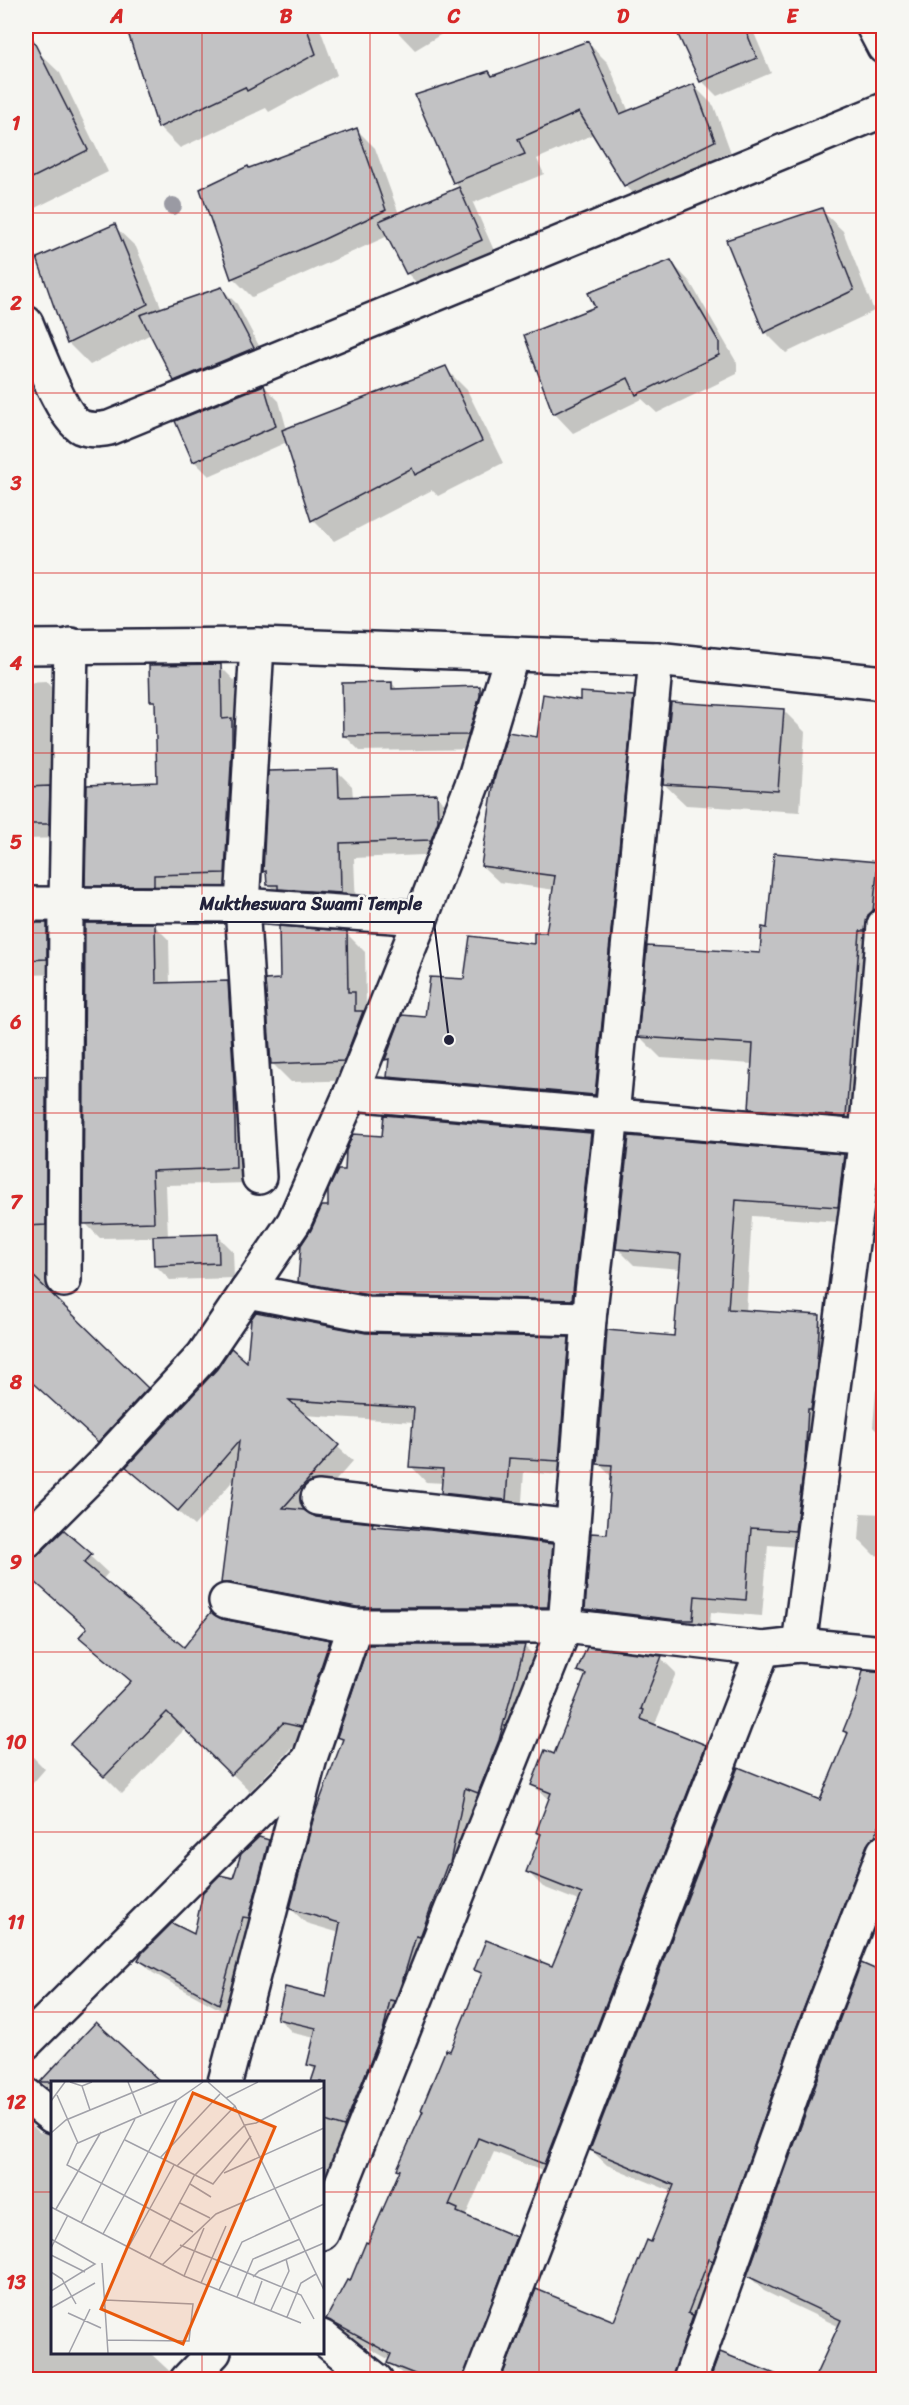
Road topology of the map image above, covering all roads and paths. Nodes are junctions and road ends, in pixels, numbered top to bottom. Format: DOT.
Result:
graph roads {
  1 [pos="873,26"];
  2 [pos="884,46"];
  3 [pos="884,110"];
  4 [pos="26,323"];
  5 [pos="71,645"];
  6 [pos="257,645"];
  7 [pos="26,647"];
  8 [pos="512,654"];
  9 [pos="656,659"];
  10 [pos="884,682"];
  11 [pos="26,904"];
  12 [pos="66,904"];
  13 [pos="242,905"];
  14 [pos="422,918"];
  15 [pos="884,925"];
  16 [pos="351,1093"];
  17 [pos="612,1115"];
  18 [pos="875,1138"];
  19 [pos="258,1177"];
  20 [pos="64,1280"];
  21 [pos="247,1291"];
  22 [pos="589,1319"];
  23 [pos="318,1498"];
  24 [pos="573,1527"];
  25 [pos="26,1541"];
  26 [pos="226,1601"];
  27 [pos="355,1626"];
  28 [pos="565,1626"];
  29 [pos="799,1645"];
  30 [pos="763,1649"];
  31 [pos="884,1653"];
  32 [pos="310,1758"];
  33 [pos="884,1852"];
  34 [pos="26,2042"];
  35 [pos="225,2081"];
  36 [pos="26,2095"];
  37 [pos="51,2115"];
  38 [pos="324,2228"];
  39 [pos="324,2339"];
  40 [pos="212,2354"];
  41 [pos="187,2379"];
  42 [pos="376,2379"];
  43 [pos="482,2379"];
  44 [pos="690,2379"];
  1 -- 2 [label="street"];
  3 -- 4 [label="street"];
  5 -- 6 [label="street"];
  5 -- 7 [label="street"];
  5 -- 12 [label="street"];
  6 -- 8 [label="street"];
  6 -- 13 [label="street"];
  8 -- 9 [label="street"];
  8 -- 14 [label="street"];
  9 -- 10 [label="street"];
  9 -- 17 [label="street"];
  11 -- 12 [label="street"];
  12 -- 13 [label="street"];
  12 -- 20 [label="street"];
  13 -- 14 [label="street"];
  13 -- 19 [label="street"];
  14 -- 16 [label="street"];
  15 -- 18 [label="street"];
  16 -- 17 [label="street"];
  16 -- 21 [label="street"];
  17 -- 18 [label="street"];
  17 -- 22 [label="street"];
  18 -- 29 [label="street"];
  21 -- 22 [label="street"];
  21 -- 25 [label="street"];
  22 -- 24 [label="street"];
  23 -- 24 [label="street"];
  24 -- 28 [label="street"];
  26 -- 27 [label="street"];
  27 -- 28 [label="street"];
  27 -- 32 [label="street"];
  28 -- 30 [label="street"];
  28 -- 38 [label="street"];
  29 -- 30 [label="street"];
  29 -- 31 [label="street"];
  30 -- 43 [label="street"];
  32 -- 34 [label="street"];
  32 -- 35 [label="street"];
  33 -- 44 [label="street"];
  36 -- 37 [label="street"];
  39 -- 42 [label="street"];
  40 -- 41 [label="street"];
}
